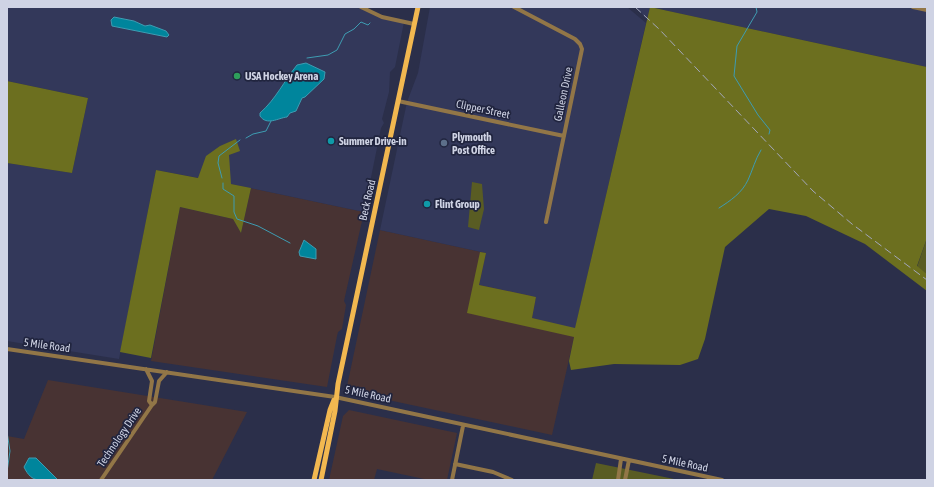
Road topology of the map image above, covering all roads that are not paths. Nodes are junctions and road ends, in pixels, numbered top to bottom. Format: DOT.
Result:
graph roads {
  1 [pos="361,7"];
  2 [pos="418,7"];
  3 [pos="514,7"];
  4 [pos="913,7"];
  5 [pos="927,10"];
  6 [pos="414,24"];
  7 [pos="398,100"];
  8 [pos="564,136"];
  9 [pos="546,222"];
  10 [pos="7,348"];
  11 [pos="146,369"];
  12 [pos="167,372"];
  13 [pos="335,397"];
  14 [pos="152,404"];
  15 [pos="463,426"];
  16 [pos="621,459"];
  17 [pos="630,460"];
  18 [pos="455,464"];
  19 [pos="101,480"];
  20 [pos="314,480"];
  21 [pos="321,480"];
  22 [pos="452,480"];
  23 [pos="512,480"];
  24 [pos="618,480"];
  25 [pos="625,480"];
  26 [pos="722,480"];
  1 -- 6 [label="street"];
  2 -- 6 [label="main road, Beck Road"];
  3 -- 8 [label="street, Galleon Drive"];
  4 -- 5 [label="street"];
  6 -- 7 [label="main road, Beck Road"];
  7 -- 8 [label="street, Clipper Street"];
  7 -- 13 [label="main road, Beck Road"];
  8 -- 9 [label="street, Galleon Drive"];
  10 -- 11 [label="street, 5 Mile Road"];
  11 -- 12 [label="street, 5 Mile Road"];
  11 -- 14 [label="street, Technology Drive"];
  12 -- 13 [label="street, 5 Mile Road"];
  12 -- 14 [label="street, Technology Drive"];
  13 -- 15 [label="street, 5 Mile Road"];
  13 -- 20 [label="main road, Beck Road"];
  13 -- 21 [label="main road, Beck Road"];
  14 -- 19 [label="street, Technology Drive"];
  15 -- 16 [label="street, 5 Mile Road"];
  15 -- 18 [label="street"];
  16 -- 17 [label="street, 5 Mile Road"];
  16 -- 24 [label="street"];
  17 -- 25 [label="street"];
  17 -- 26 [label="street, 5 Mile Road"];
  18 -- 22 [label="street"];
  18 -- 23 [label="street"];
}
